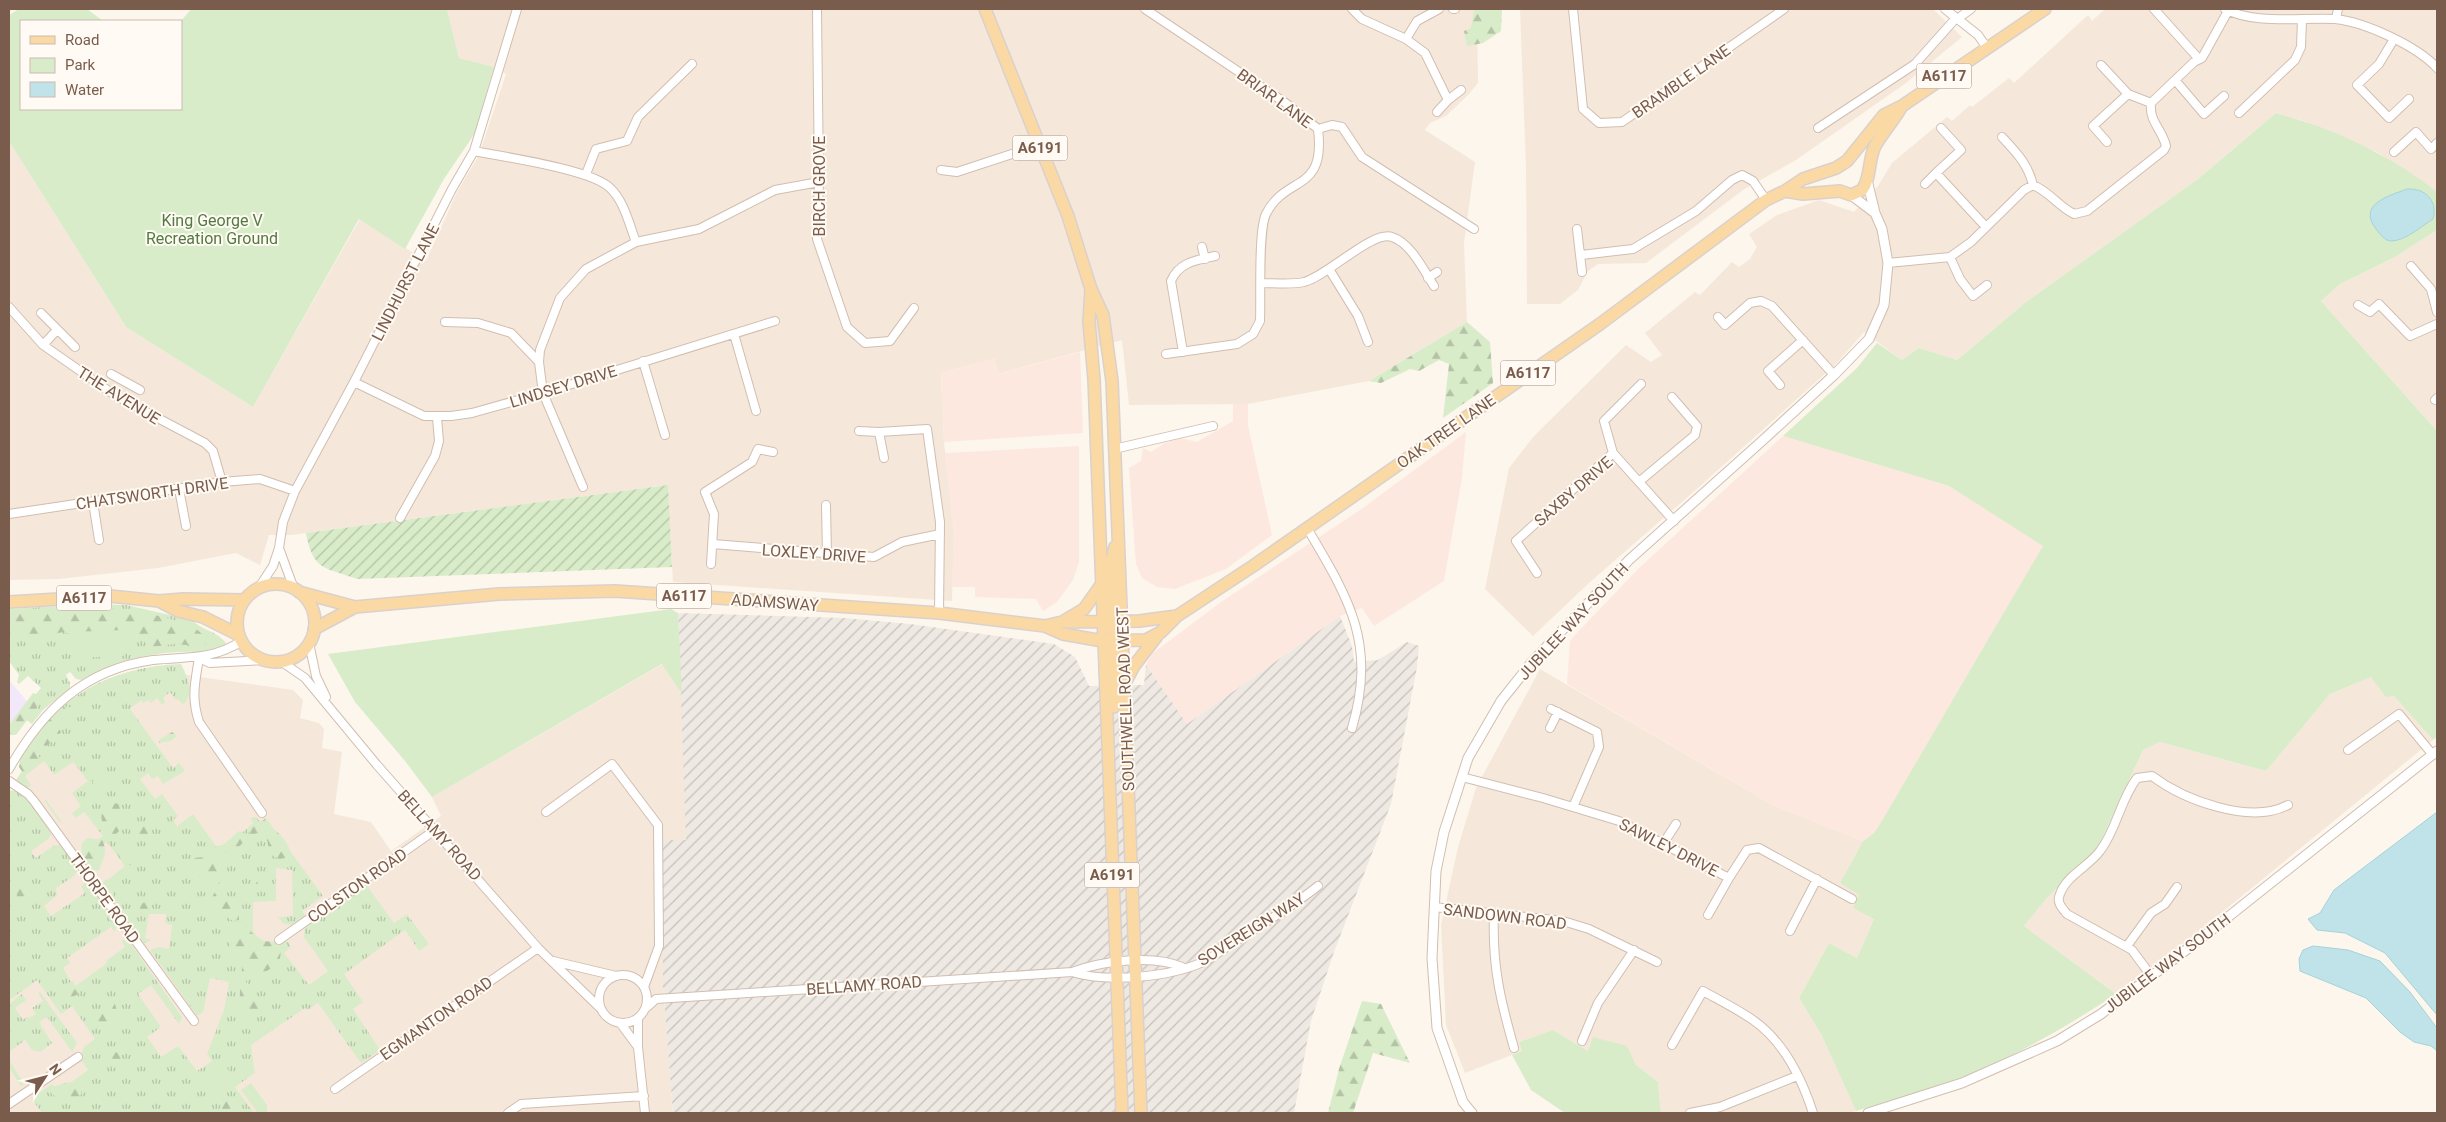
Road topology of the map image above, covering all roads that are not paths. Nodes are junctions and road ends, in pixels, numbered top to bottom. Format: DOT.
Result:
graph roads {
  1 [pos="517,9"];
  2 [pos="985,9"];
  3 [pos="1145,9"];
  4 [pos="1352,9"];
  5 [pos="1439,9"];
  6 [pos="1574,9"];
  7 [pos="1784,9"];
  8 [pos="1946,9"];
  9 [pos="1971,9"];
  10 [pos="2045,9"];
  11 [pos="2154,9"];
  12 [pos="2338,9"];
  13 [pos="817,10"];
  14 [pos="2226,10"];
  15 [pos="2258,13"];
  16 [pos="1957,18"];
  17 [pos="2336,19"];
  18 [pos="2302,20"];
  19 [pos="1406,39"];
  20 [pos="2394,39"];
  21 [pos="1987,48"];
  22 [pos="2199,59"];
  23 [pos="692,64"];
  24 [pos="2101,65"];
  25 [pos="2436,65"];
  26 [pos="2175,80"];
  27 [pos="1461,90"];
  28 [pos="2128,94"];
  29 [pos="2224,96"];
  30 [pos="2409,99"];
  31 [pos="1448,100"];
  32 [pos="2151,103"];
  33 [pos="1902,106"];
  34 [pos="1437,112"];
  35 [pos="2239,113"];
  36 [pos="1818,128"];
  37 [pos="1941,128"];
  38 [pos="1318,129"];
  39 [pos="2002,137"];
  40 [pos="2107,142"];
  41 [pos="2437,144"];
  42 [pos="1039,145"];
  43 [pos="474,151"];
  44 [pos="2394,152"];
  45 [pos="1847,161"];
  46 [pos="1836,168"];
  47 [pos="941,170"];
  48 [pos="1936,173"];
  49 [pos="586,174"];
  50 [pos="1867,177"];
  51 [pos="819,182"];
  52 [pos="1925,184"];
  53 [pos="2033,185"];
  54 [pos="1785,191"];
  55 [pos="1846,193"];
  56 [pos="1766,200"];
  57 [pos="1876,213"];
  58 [pos="1986,227"];
  59 [pos="1474,229"];
  60 [pos="1577,229"];
  61 [pos="636,242"];
  62 [pos="1202,248"];
  63 [pos="1581,255"];
  64 [pos="1216,256"];
  65 [pos="1950,257"];
  66 [pos="1205,259"];
  67 [pos="1888,263"];
  68 [pos="2411,266"];
  69 [pos="1329,270"];
  70 [pos="1437,272"];
  71 [pos="1582,272"];
  72 [pos="1428,278"];
  73 [pos="1261,283"];
  74 [pos="1987,285"];
  75 [pos="1434,286"];
  76 [pos="2434,286"];
  77 [pos="1091,289"];
  78 [pos="2358,305"];
  79 [pos="9,307"];
  80 [pos="914,308"];
  81 [pos="2437,312"];
  82 [pos="41,313"];
  83 [pos="1718,317"];
  84 [pos="775,321"];
  85 [pos="445,322"];
  86 [pos="2437,324"];
  87 [pos="57,330"];
  88 [pos="734,334"];
  89 [pos="1802,340"];
  90 [pos="1368,342"];
  91 [pos="43,345"];
  92 [pos="75,346"];
  93 [pos="1183,352"];
  94 [pos="1166,354"];
  95 [pos="643,361"];
  96 [pos="539,362"];
  97 [pos="111,374"];
  98 [pos="1834,375"];
  99 [pos="125,382"];
  100 [pos="354,382"];
  101 [pos="1640,384"];
  102 [pos="1780,385"];
  103 [pos="140,390"];
  104 [pos="543,393"];
  105 [pos="116,396"];
  106 [pos="1672,397"];
  107 [pos="756,411"];
  108 [pos="437,418"];
  109 [pos="1213,426"];
  110 [pos="859,431"];
  111 [pos="879,432"];
  112 [pos="665,435"];
  113 [pos="1114,448"];
  114 [pos="773,452"];
  115 [pos="1613,454"];
  116 [pos="884,458"];
  117 [pos="1640,481"];
  118 [pos="222,482"];
  119 [pos="583,487"];
  120 [pos="179,488"];
  121 [pos="295,490"];
  122 [pos="93,502"];
  123 [pos="826,505"];
  124 [pos="9,514"];
  125 [pos="400,518"];
  126 [pos="1674,520"];
  127 [pos="186,526"];
  128 [pos="1308,528"];
  129 [pos="940,534"];
  130 [pos="100,540"];
  131 [pos="713,544"];
  132 [pos="279,548"];
  133 [pos="826,555"];
  134 [pos="711,564"];
  135 [pos="1537,573"];
  136 [pos="1101,585"];
  137 [pos="258,589"];
  138 [pos="296,590"];
  139 [pos="244,600"];
  140 [pos="159,601"];
  141 [pos="9,602"];
  142 [pos="355,607"];
  143 [pos="939,613"];
  144 [pos="1177,616"];
  145 [pos="1062,622"];
  146 [pos="1113,622"];
  147 [pos="1045,626"];
  148 [pos="314,629"];
  149 [pos="1161,632"];
  150 [pos="240,638"];
  151 [pos="1113,641"];
  152 [pos="309,643"];
  153 [pos="199,658"];
  154 [pos="262,660"];
  155 [pos="282,662"];
  156 [pos="1124,684"];
  157 [pos="331,708"];
  158 [pos="1352,728"];
  159 [pos="1550,728"];
  160 [pos="2348,750"];
  161 [pos="2435,753"];
  162 [pos="9,769"];
  163 [pos="1462,777"];
  164 [pos="9,781"];
  165 [pos="2288,805"];
  166 [pos="1573,807"];
  167 [pos="546,812"];
  168 [pos="262,813"];
  169 [pos="1676,824"];
  170 [pos="435,830"];
  171 [pos="1664,844"];
  172 [pos="1729,878"];
  173 [pos="1817,879"];
  174 [pos="1318,886"];
  175 [pos="2177,887"];
  176 [pos="1852,898"];
  177 [pos="1434,907"];
  178 [pos="1494,913"];
  179 [pos="1708,915"];
  180 [pos="1790,931"];
  181 [pos="279,940"];
  182 [pos="2126,946"];
  183 [pos="538,948"];
  184 [pos="1634,950"];
  185 [pos="551,960"];
  186 [pos="1135,961"];
  187 [pos="1116,962"];
  188 [pos="1657,962"];
  189 [pos="1182,967"];
  190 [pos="649,969"];
  191 [pos="1072,972"];
  192 [pos="616,976"];
  193 [pos="628,976"];
  194 [pos="1136,976"];
  195 [pos="1117,977"];
  196 [pos="2152,977"];
  197 [pos="645,989"];
  198 [pos="656,999"];
  199 [pos="600,1008"];
  200 [pos="646,1008"];
  201 [pos="638,1019"];
  202 [pos="194,1021"];
  203 [pos="621,1024"];
  204 [pos="1582,1041"];
  205 [pos="1672,1045"];
  206 [pos="638,1047"];
  207 [pos="1514,1048"];
  208 [pos="78,1057"];
  209 [pos="1797,1076"];
  210 [pos="335,1089"];
  211 [pos="644,1096"];
  212 [pos="9,1104"];
  213 [pos="508,1113"];
  214 [pos="645,1113"];
  215 [pos="1122,1113"];
  216 [pos="1141,1113"];
  217 [pos="1472,1113"];
  218 [pos="1690,1113"];
  219 [pos="1813,1113"];
  220 [pos="1868,1113"];
  1 -- 43 [label="street, LINDHURST LANE"];
  2 -- 42 [label="main road, SOUTHWELL ROAD WEST / A6191"];
  3 -- 38 [label="street, BRIAR LANE"];
  4 -- 19 [label="street"];
  5 -- 19 [label="street"];
  6 -- 7 [label="street, BRAMBLE LANE"];
  8 -- 16 [label="street"];
  9 -- 16 [label="street"];
  10 -- 21 [label="main road, OAK TREE LANE / A6117"];
  11 -- 22 [label="street"];
  12 -- 17 [label="street"];
  13 -- 51 [label="street, BIRCH GROVE"];
  14 -- 15 [label="street"];
  14 -- 22 [label="street"];
  15 -- 18 [label="street"];
  16 -- 21 [label="street"];
  16 -- 36 [label="street"];
  17 -- 18 [label="street"];
  17 -- 20 [label="street"];
  18 -- 35 [label="street"];
  19 -- 31 [label="street"];
  20 -- 25 [label="street"];
  20 -- 30 [label="street"];
  21 -- 33 [label="main road, OAK TREE LANE / A6117"];
  22 -- 26 [label="street"];
  23 -- 49 [label="street"];
  24 -- 28 [label="street"];
  26 -- 29 [label="street"];
  26 -- 32 [label="street"];
  27 -- 31 [label="street"];
  28 -- 32 [label="street"];
  28 -- 40 [label="street"];
  31 -- 34 [label="street"];
  32 -- 53 [label="street"];
  33 -- 45 [label="main road, OAK TREE LANE / A6117"];
  33 -- 50 [label="main road, OAK TREE LANE / A6117"];
  37 -- 48 [label="street"];
  38 -- 59 [label="street, BRIAR LANE"];
  38 -- 73 [label="street"];
  39 -- 53 [label="street"];
  41 -- 44 [label="street"];
  42 -- 47 [label="street"];
  42 -- 77 [label="main road, SOUTHWELL ROAD WEST / A6191"];
  43 -- 49 [label="street"];
  43 -- 100 [label="street, LINDHURST LANE"];
  45 -- 46 [label="main road, OAK TREE LANE / A6117"];
  45 -- 50 [label="main road"];
  46 -- 54 [label="main road, OAK TREE LANE / A6117"];
  46 -- 55 [label="main road"];
  48 -- 52 [label="street"];
  48 -- 58 [label="street"];
  49 -- 61 [label="street"];
  50 -- 55 [label="main road"];
  50 -- 57 [label="street, JUBILEE WAY SOUTH"];
  51 -- 61 [label="street"];
  51 -- 80 [label="street, BIRCH GROVE"];
  53 -- 58 [label="street"];
  54 -- 55 [label="main road, OAK TREE LANE / A6117"];
  54 -- 56 [label="main road, OAK TREE LANE / A6117"];
  55 -- 57 [label="street"];
  56 -- 63 [label="street"];
  56 -- 128 [label="main road, OAK TREE LANE / A6117"];
  57 -- 67 [label="street, JUBILEE WAY SOUTH"];
  58 -- 65 [label="street"];
  60 -- 63 [label="street"];
  61 -- 96 [label="street"];
  62 -- 66 [label="street"];
  63 -- 71 [label="street"];
  64 -- 66 [label="street"];
  65 -- 67 [label="street"];
  65 -- 74 [label="street"];
  66 -- 93 [label="street"];
  67 -- 98 [label="street, JUBILEE WAY SOUTH"];
  68 -- 76 [label="street"];
  69 -- 72 [label="street"];
  69 -- 73 [label="street"];
  69 -- 90 [label="street"];
  70 -- 72 [label="street"];
  72 -- 75 [label="street"];
  73 -- 93 [label="street"];
  76 -- 81 [label="street"];
  77 -- 113 [label="main road, SOUTHWELL ROAD WEST / A6191"];
  77 -- 136 [label="main road, SOUTHWELL ROAD WEST / A6191"];
  78 -- 86 [label="street"];
  79 -- 91 [label="street, THE AVENUE"];
  82 -- 87 [label="street"];
  83 -- 89 [label="street"];
  84 -- 88 [label="street, LINDSEY DRIVE"];
  85 -- 96 [label="street"];
  87 -- 91 [label="street"];
  87 -- 92 [label="street"];
  88 -- 95 [label="street, LINDSEY DRIVE"];
  88 -- 107 [label="street"];
  89 -- 98 [label="street"];
  89 -- 102 [label="street"];
  91 -- 105 [label="street, THE AVENUE"];
  93 -- 94 [label="street"];
  95 -- 104 [label="street, LINDSEY DRIVE"];
  95 -- 112 [label="street"];
  96 -- 104 [label="street"];
  97 -- 99 [label="street"];
  98 -- 126 [label="street, JUBILEE WAY SOUTH"];
  99 -- 103 [label="street"];
  99 -- 105 [label="street"];
  100 -- 108 [label="street, LINDSEY DRIVE"];
  100 -- 121 [label="street, LINDHURST LANE"];
  101 -- 115 [label="street"];
  104 -- 108 [label="street, LINDSEY DRIVE"];
  104 -- 119 [label="street"];
  105 -- 118 [label="street, THE AVENUE"];
  106 -- 117 [label="street"];
  108 -- 125 [label="street"];
  109 -- 113 [label="street"];
  110 -- 111 [label="street"];
  111 -- 116 [label="street"];
  111 -- 129 [label="street"];
  113 -- 146 [label="main road, SOUTHWELL ROAD WEST / A6191"];
  114 -- 131 [label="street"];
  115 -- 117 [label="street, SAXBY DRIVE"];
  115 -- 135 [label="street, SAXBY DRIVE"];
  117 -- 126 [label="street, SAXBY DRIVE"];
  118 -- 120 [label="street, CHATSWORTH DRIVE"];
  118 -- 121 [label="street, CHATSWORTH DRIVE"];
  120 -- 122 [label="street, CHATSWORTH DRIVE"];
  120 -- 127 [label="street"];
  121 -- 132 [label="street, LINDHURST LANE"];
  122 -- 124 [label="street, CHATSWORTH DRIVE"];
  122 -- 130 [label="street"];
  123 -- 133 [label="street"];
  126 -- 163 [label="street, JUBILEE WAY SOUTH"];
  128 -- 144 [label="main road, OAK TREE LANE / A6117"];
  128 -- 158 [label="street"];
  129 -- 133 [label="street, LOXLEY DRIVE"];
  129 -- 143 [label="street"];
  131 -- 133 [label="street, LOXLEY DRIVE"];
  131 -- 134 [label="street"];
  132 -- 137 [label="street, LINDHURST LANE"];
  132 -- 138 [label="street, LINDHURST LANE"];
  136 -- 145 [label="main road"];
  136 -- 146 [label="main road, SOUTHWELL ROAD WEST / A6191"];
  137 -- 138 [label="main road, A6117"];
  137 -- 139 [label="main road"];
  138 -- 142 [label="main road, ADAMSWAY / A6117"];
  138 -- 148 [label="main road"];
  139 -- 140 [label="main road, A6117"];
  139 -- 150 [label="main road"];
  140 -- 141 [label="main road, A6117"];
  140 -- 150 [label="main road, A6117"];
  142 -- 143 [label="main road, ADAMSWAY / A6117"];
  142 -- 148 [label="main road, ADAMSWAY / A6117"];
  143 -- 147 [label="main road, ADAMSWAY / A6117"];
  144 -- 146 [label="main road, OAK TREE LANE / A6117"];
  144 -- 149 [label="main road, OAK TREE LANE / A6117"];
  145 -- 146 [label="main road, ADAMSWAY / A6117"];
  145 -- 147 [label="main road, ADAMSWAY / A6117"];
  146 -- 151 [label="main road, SOUTHWELL ROAD WEST / A6191"];
  146 -- 151 [label="main road"];
  147 -- 151 [label="main road, ADAMSWAY / A6117"];
  148 -- 152 [label="main road"];
  149 -- 151 [label="main road, OAK TREE LANE / A6117"];
  149 -- 156 [label="main road"];
  150 -- 153 [label="street"];
  150 -- 154 [label="main road, A6117"];
  151 -- 156 [label="main road, SOUTHWELL ROAD WEST / A6191"];
  151 -- 187 [label="main road, SOUTHWELL ROAD WEST / A6191"];
  152 -- 155 [label="main road"];
  152 -- 157 [label="street, BELLAMY ROAD"];
  153 -- 154 [label="street"];
  153 -- 162 [label="street"];
  153 -- 168 [label="street"];
  154 -- 155 [label="main road"];
  155 -- 157 [label="street, BELLAMY ROAD"];
  156 -- 186 [label="main road, SOUTHWELL ROAD WEST / A6191"];
  157 -- 170 [label="street, BELLAMY ROAD"];
  159 -- 166 [label="street"];
  160 -- 161 [label="street"];
  161 -- 196 [label="street, JUBILEE WAY SOUTH"];
  163 -- 166 [label="street, SAWLEY DRIVE"];
  163 -- 177 [label="street, JUBILEE WAY SOUTH"];
  164 -- 202 [label="street, THORPE ROAD"];
  165 -- 182 [label="street"];
  166 -- 171 [label="street, SAWLEY DRIVE"];
  167 -- 190 [label="street"];
  169 -- 171 [label="street"];
  170 -- 181 [label="street, COLSTON ROAD"];
  170 -- 183 [label="street, BELLAMY ROAD"];
  171 -- 172 [label="street, SAWLEY DRIVE"];
  172 -- 173 [label="street, SAWLEY DRIVE"];
  172 -- 179 [label="street"];
  173 -- 176 [label="street, SAWLEY DRIVE"];
  173 -- 180 [label="street"];
  174 -- 189 [label="street, SOVEREIGN WAY"];
  175 -- 182 [label="street"];
  177 -- 178 [label="street, SANDOWN ROAD"];
  177 -- 217 [label="street, JUBILEE WAY SOUTH"];
  178 -- 184 [label="street, SANDOWN ROAD"];
  178 -- 207 [label="street"];
  182 -- 196 [label="street"];
  183 -- 185 [label="street, BELLAMY ROAD"];
  183 -- 210 [label="street, EGMANTON ROAD"];
  184 -- 188 [label="street, SANDOWN ROAD"];
  184 -- 204 [label="street"];
  185 -- 192 [label="street, BELLAMY ROAD"];
  185 -- 199 [label="street, BELLAMY ROAD"];
  186 -- 187 [label="street, SOVEREIGN WAY"];
  186 -- 189 [label="street, SOVEREIGN WAY"];
  186 -- 194 [label="main road, SOUTHWELL ROAD WEST / A6191"];
  187 -- 191 [label="street, BELLAMY ROAD"];
  187 -- 195 [label="main road, SOUTHWELL ROAD WEST / A6191"];
  189 -- 194 [label="street, SOVEREIGN WAY"];
  190 -- 193 [label="street"];
  190 -- 197 [label="street"];
  191 -- 195 [label="street, BELLAMY ROAD"];
  191 -- 198 [label="street, BELLAMY ROAD"];
  192 -- 193 [label="street"];
  192 -- 199 [label="street"];
  193 -- 197 [label="street"];
  194 -- 195 [label="street, SOVEREIGN WAY"];
  194 -- 216 [label="main road, SOUTHWELL ROAD WEST / A6191"];
  195 -- 215 [label="main road, SOUTHWELL ROAD WEST / A6191"];
  196 -- 220 [label="street, JUBILEE WAY SOUTH"];
  197 -- 198 [label="street"];
  197 -- 200 [label="street"];
  198 -- 200 [label="street"];
  199 -- 203 [label="street"];
  200 -- 201 [label="street"];
  201 -- 203 [label="street"];
  201 -- 206 [label="street"];
  203 -- 206 [label="street"];
  205 -- 209 [label="street"];
  206 -- 211 [label="street"];
  208 -- 212 [label="street"];
  209 -- 218 [label="street"];
  209 -- 219 [label="street"];
  211 -- 213 [label="street"];
  211 -- 214 [label="street"];
}
